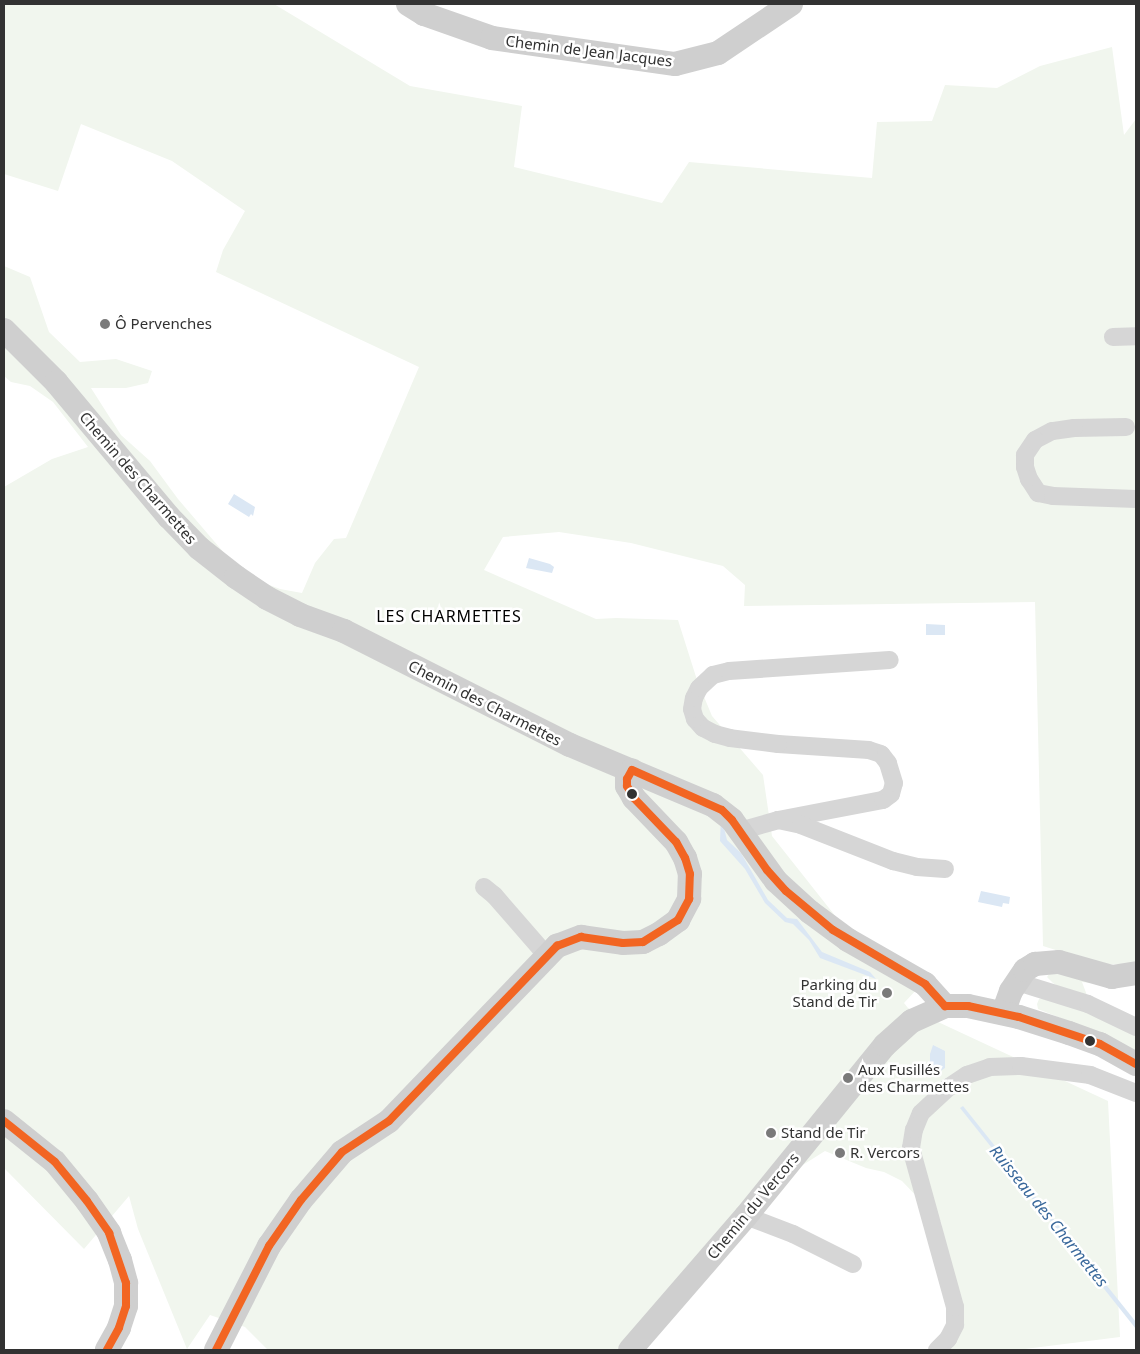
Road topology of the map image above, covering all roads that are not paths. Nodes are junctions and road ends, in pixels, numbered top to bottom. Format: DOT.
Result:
graph roads {
  1 [pos="408,4"];
  2 [pos="791,4"];
  3 [pos="4,330"];
  4 [pos="1136,336"];
  5 [pos="1113,337"];
  6 [pos="1126,428"];
  7 [pos="1136,499"];
  8 [pos="890,660"];
  9 [pos="630,774"];
  10 [pos="778,820"];
  11 [pos="740,831"];
  12 [pos="945,869"];
  13 [pos="484,887"];
  14 [pos="547,956"];
  15 [pos="1136,973"];
  16 [pos="1025,984"];
  17 [pos="945,1006"];
  18 [pos="1011,1015"];
  19 [pos="1136,1027"];
  20 [pos="1136,1064"];
  21 [pos="1136,1093"];
  22 [pos="4,1121"];
  23 [pos="746,1216"];
  24 [pos="853,1264"];
  25 [pos="107,1350"];
  26 [pos="216,1350"];
  27 [pos="630,1350"];
  28 [pos="937,1350"];
  1 -- 2 [label="street, Chemin de Jean Jacques"];
  3 -- 9 [label="street, Chemin des Charmettes"];
  4 -- 5 [label="street"];
  6 -- 7 [label="street"];
  8 -- 10 [label="street"];
  9 -- 11 [label="street, Chemin des Charmettes"];
  9 -- 14 [label="street"];
  10 -- 11 [label="street"];
  10 -- 12 [label="street"];
  11 -- 17 [label="street, Chemin des Charmettes"];
  13 -- 14 [label="street"];
  14 -- 26 [label="street"];
  15 -- 16 [label="street"];
  16 -- 18 [label="street"];
  16 -- 19 [label="street"];
  17 -- 18 [label="street"];
  17 -- 23 [label="street, Chemin du Vercors"];
  18 -- 20 [label="street"];
  21 -- 28 [label="street"];
  22 -- 25 [label="street"];
  23 -- 24 [label="street"];
  23 -- 27 [label="street, Chemin du Vercors"];
}
